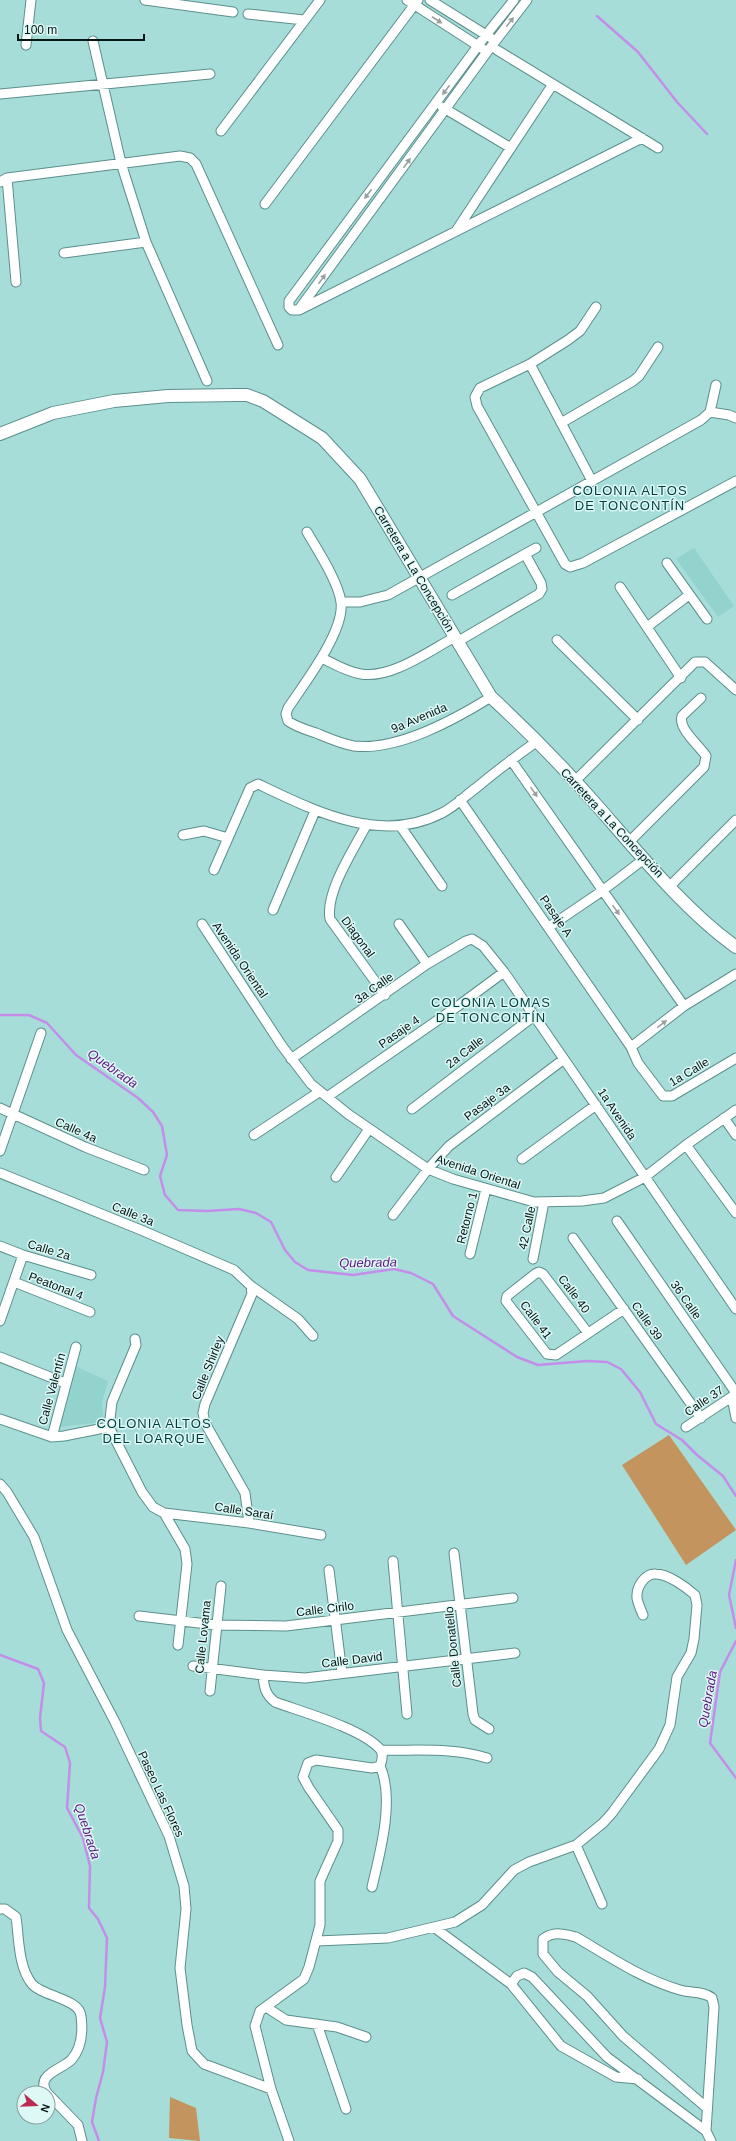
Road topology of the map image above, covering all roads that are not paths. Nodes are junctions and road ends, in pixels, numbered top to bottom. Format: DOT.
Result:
graph roads {
  1 [pos="31,0"];
  2 [pos="144,0"];
  3 [pos="320,0"];
  4 [pos="430,0"];
  5 [pos="514,0"];
  6 [pos="528,0"];
  7 [pos="413,2"];
  8 [pos="233,12"];
  9 [pos="248,14"];
  10 [pos="304,20"];
  11 [pos="486,35"];
  12 [pos="93,41"];
  13 [pos="26,45"];
  14 [pos="496,45"];
  15 [pos="479,46"];
  16 [pos="487,52"];
  17 [pos="210,74"];
  18 [pos="553,84"];
  19 [pos="103,85"];
  20 [pos="0,94"];
  21 [pos="436,103"];
  22 [pos="446,109"];
  23 [pos="221,131"];
  24 [pos="642,138"];
  25 [pos="511,148"];
  26 [pos="658,148"];
  27 [pos="121,163"];
  28 [pos="2,178"];
  29 [pos="265,204"];
  30 [pos="455,232"];
  31 [pos="146,242"];
  32 [pos="64,253"];
  33 [pos="16,282"];
  34 [pos="596,307"];
  35 [pos="299,310"];
  36 [pos="278,345"];
  37 [pos="658,347"];
  38 [pos="530,364"];
  39 [pos="207,381"];
  40 [pos="716,385"];
  41 [pos="710,412"];
  42 [pos="736,418"];
  43 [pos="561,423"];
  44 [pos="0,434"];
  45 [pos="592,481"];
  46 [pos="736,481"];
  47 [pos="536,512"];
  48 [pos="308,532"];
  49 [pos="536,548"];
  50 [pos="525,554"];
  51 [pos="667,563"];
  52 [pos="419,576"];
  53 [pos="620,587"];
  54 [pos="452,595"];
  55 [pos="689,595"];
  56 [pos="341,602"];
  57 [pos="707,619"];
  58 [pos="647,627"];
  59 [pos="456,640"];
  60 [pos="557,640"];
  61 [pos="322,658"];
  62 [pos="681,678"];
  63 [pos="736,690"];
  64 [pos="491,697"];
  65 [pos="701,698"];
  66 [pos="638,720"];
  67 [pos="536,742"];
  68 [pos="511,760"];
  69 [pos="574,782"];
  70 [pos="460,800"];
  71 [pos="315,811"];
  72 [pos="736,820"];
  73 [pos="367,824"];
  74 [pos="400,827"];
  75 [pos="183,835"];
  76 [pos="228,838"];
  77 [pos="629,842"];
  78 [pos="644,859"];
  79 [pos="214,870"];
  80 [pos="442,886"];
  81 [pos="670,886"];
  82 [pos="602,891"];
  83 [pos="273,910"];
  84 [pos="202,924"];
  85 [pos="398,924"];
  86 [pos="549,927"];
  87 [pos="472,939"];
  88 [pos="736,947"];
  89 [pos="427,964"];
  90 [pos="504,972"];
  91 [pos="736,974"];
  92 [pos="385,995"];
  93 [pos="684,1006"];
  94 [pos="534,1016"];
  95 [pos="41,1033"];
  96 [pos="631,1047"];
  97 [pos="736,1058"];
  98 [pos="291,1059"];
  99 [pos="564,1059"];
  100 [pos="319,1092"];
  101 [pos="327,1097"];
  102 [pos="596,1105"];
  103 [pos="0,1108"];
  104 [pos="412,1109"];
  105 [pos="736,1110"];
  106 [pos="12,1114"];
  107 [pos="724,1118"];
  108 [pos="369,1129"];
  109 [pos="254,1135"];
  110 [pos="736,1135"];
  111 [pos="686,1145"];
  112 [pos="0,1151"];
  113 [pos="522,1159"];
  114 [pos="428,1169"];
  115 [pos="144,1170"];
  116 [pos="0,1173"];
  117 [pos="336,1177"];
  118 [pos="645,1178"];
  119 [pos="486,1189"];
  120 [pos="544,1202"];
  121 [pos="736,1213"];
  122 [pos="393,1215"];
  123 [pos="617,1221"];
  124 [pos="572,1238"];
  125 [pos="0,1246"];
  126 [pos="470,1254"];
  127 [pos="23,1255"];
  128 [pos="532,1258"];
  129 [pos="539,1272"];
  130 [pos="92,1275"];
  131 [pos="14,1282"];
  132 [pos="251,1286"];
  133 [pos="624,1309"];
  134 [pos="736,1309"];
  135 [pos="90,1312"];
  136 [pos="0,1322"];
  137 [pos="588,1333"];
  138 [pos="313,1336"];
  139 [pos="135,1339"];
  140 [pos="76,1347"];
  141 [pos="0,1357"];
  142 [pos="65,1383"];
  143 [pos="734,1394"];
  144 [pos="701,1418"];
  145 [pos="736,1418"];
  146 [pos="0,1420"];
  147 [pos="109,1427"];
  148 [pos="686,1427"];
  149 [pos="52,1437"];
  150 [pos="0,1484"];
  151 [pos="164,1512"];
  152 [pos="249,1523"];
  153 [pos="321,1535"];
  154 [pos="454,1553"];
  155 [pos="393,1561"];
  156 [pos="330,1570"];
  157 [pos="221,1586"];
  158 [pos="514,1598"];
  159 [pos="460,1606"];
  160 [pos="398,1612"];
  161 [pos="139,1616"];
  162 [pos="643,1616"];
  163 [pos="181,1620"];
  164 [pos="335,1620"];
  165 [pos="216,1625"];
  166 [pos="178,1645"];
  167 [pos="515,1653"];
  168 [pos="466,1658"];
  169 [pos="193,1666"];
  170 [pos="403,1666"];
  171 [pos="211,1668"];
  172 [pos="342,1673"];
  173 [pos="263,1676"];
  174 [pos="210,1691"];
  175 [pos="407,1714"];
  176 [pos="490,1728"];
  177 [pos="381,1750"];
  178 [pos="487,1758"];
  179 [pos="380,1766"];
  180 [pos="576,1845"];
  181 [pos="372,1887"];
  182 [pos="602,1904"];
  183 [pos="0,1909"];
  184 [pos="435,1928"];
  185 [pos="317,1941"];
  186 [pos="511,1984"];
  187 [pos="266,2007"];
  188 [pos="317,2024"];
  189 [pos="366,2037"];
  190 [pos="638,2079"];
  191 [pos="44,2085"];
  192 [pos="271,2089"];
  193 [pos="56,2102"];
  194 [pos="707,2108"];
  195 [pos="346,2109"];
  196 [pos="706,2131"];
  197 [pos="82,2141"];
  198 [pos="289,2141"];
  199 [pos="711,2141"];
  1 -- 13 [label="street"];
  2 -- 8 [label="street"];
  3 -- 10 [label="street"];
  4 -- 11 [label="street"];
  5 -- 11 [label="street"];
  14 -- 6 [label="street, one-way"];
  7 -- 15 [label="street, one-way"];
  7 -- 29 [label="street"];
  9 -- 10 [label="street"];
  10 -- 23 [label="street"];
  11 -- 14 [label="street"];
  11 -- 15 [label="street"];
  12 -- 19 [label="street"];
  14 -- 16 [label="street"];
  14 -- 18 [label="street"];
  15 -- 16 [label="street"];
  15 -- 21 [label="street, one-way"];
  16 -- 22 [label="street"];
  17 -- 19 [label="street"];
  18 -- 24 [label="street"];
  18 -- 25 [label="street"];
  19 -- 20 [label="street"];
  19 -- 27 [label="street"];
  21 -- 22 [label="street"];
  21 -- 35 [label="street, one-way"];
  22 -- 25 [label="street"];
  35 -- 22 [label="street, one-way"];
  24 -- 26 [label="street"];
  24 -- 30 [label="street"];
  25 -- 30 [label="street"];
  27 -- 28 [label="street"];
  27 -- 31 [label="street"];
  27 -- 36 [label="street"];
  28 -- 33 [label="street"];
  30 -- 35 [label="street"];
  31 -- 32 [label="street"];
  31 -- 39 [label="street"];
  34 -- 38 [label="street"];
  37 -- 43 [label="street"];
  38 -- 43 [label="street"];
  38 -- 47 [label="street"];
  40 -- 41 [label="street"];
  41 -- 42 [label="street"];
  41 -- 45 [label="street"];
  43 -- 45 [label="street"];
  44 -- 52 [label="main road, Carretera a La Concepción"];
  45 -- 47 [label="street"];
  46 -- 47 [label="street"];
  47 -- 52 [label="street"];
  48 -- 56 [label="street"];
  49 -- 50 [label="street"];
  50 -- 54 [label="street"];
  50 -- 59 [label="street"];
  51 -- 55 [label="street"];
  52 -- 56 [label="street"];
  52 -- 59 [label="main road, Carretera a La Concepción"];
  53 -- 58 [label="street"];
  55 -- 57 [label="street"];
  55 -- 58 [label="street"];
  56 -- 61 [label="street"];
  58 -- 62 [label="street"];
  59 -- 61 [label="street"];
  59 -- 64 [label="main road, Carretera a La Concepción"];
  60 -- 66 [label="street"];
  61 -- 64 [label="street, 9a Avenida"];
  62 -- 63 [label="street"];
  62 -- 66 [label="street"];
  64 -- 67 [label="main road, Carretera a La Concepción"];
  65 -- 77 [label="street"];
  66 -- 69 [label="street"];
  67 -- 68 [label="street"];
  67 -- 69 [label="main road, Carretera a La Concepción"];
  68 -- 70 [label="street"];
  68 -- 82 [label="street, one-way"];
  69 -- 77 [label="main road, Carretera a La Concepción"];
  70 -- 74 [label="street"];
  70 -- 86 [label="street, Pasaje A"];
  71 -- 73 [label="street"];
  71 -- 76 [label="street"];
  71 -- 83 [label="street"];
  72 -- 81 [label="street"];
  73 -- 74 [label="street"];
  73 -- 92 [label="street, Diagonal"];
  74 -- 80 [label="street"];
  75 -- 76 [label="street"];
  76 -- 79 [label="street"];
  77 -- 78 [label="main road, Carretera a La Concepción"];
  78 -- 81 [label="main road, Carretera a La Concepción"];
  78 -- 82 [label="street"];
  81 -- 88 [label="main road, Carretera a La Concepción"];
  82 -- 86 [label="street"];
  82 -- 93 [label="street, one-way"];
  84 -- 98 [label="street, Avenida Oriental"];
  85 -- 89 [label="street"];
  86 -- 96 [label="street, Pasaje A"];
  87 -- 89 [label="street, 3a Calle"];
  87 -- 90 [label="street, 1a Avenida"];
  89 -- 92 [label="street, 3a Calle"];
  90 -- 94 [label="street, 1a Avenida"];
  90 -- 101 [label="street, Pasaje 4"];
  91 -- 93 [label="street"];
  92 -- 98 [label="street, 3a Calle"];
  96 -- 93 [label="street, one-way"];
  94 -- 99 [label="street, 1a Avenida"];
  94 -- 104 [label="street, 2a Calle"];
  95 -- 106 [label="street"];
  96 -- 97 [label="street, 1a Calle"];
  98 -- 100 [label="street, Avenida Oriental"];
  99 -- 102 [label="street, 1a Avenida"];
  99 -- 114 [label="street, Pasaje 3a"];
  100 -- 101 [label="street, Avenida Oriental"];
  100 -- 109 [label="street"];
  101 -- 108 [label="street, Avenida Oriental"];
  102 -- 113 [label="street"];
  102 -- 118 [label="street, 1a Avenida"];
  103 -- 106 [label="street, Calle 4a"];
  105 -- 107 [label="street, Avenida Oriental"];
  106 -- 112 [label="street"];
  106 -- 115 [label="street, Calle 4a"];
  107 -- 110 [label="street"];
  107 -- 111 [label="street, Avenida Oriental"];
  108 -- 114 [label="street, Avenida Oriental"];
  108 -- 117 [label="street"];
  111 -- 118 [label="street, Avenida Oriental"];
  111 -- 121 [label="street"];
  114 -- 119 [label="street, Avenida Oriental"];
  114 -- 122 [label="street, Pasaje 3a"];
  116 -- 132 [label="street, Calle 3a"];
  118 -- 120 [label="street, Avenida Oriental"];
  118 -- 134 [label="street, 1a Avenida"];
  119 -- 120 [label="street, Avenida Oriental"];
  119 -- 126 [label="street, Retorno 1"];
  120 -- 128 [label="street, 42 Calle"];
  123 -- 143 [label="street, 36 Calle"];
  124 -- 133 [label="street, Calle 39"];
  125 -- 127 [label="street, Calle 2a"];
  127 -- 130 [label="street, Calle 2a"];
  127 -- 131 [label="street"];
  129 -- 137 [label="street, Calle 40"];
  129 -- 137 [label="street, Calle 41"];
  131 -- 135 [label="street, Peatonal 4"];
  131 -- 136 [label="street"];
  132 -- 138 [label="street, Calle 3a"];
  132 -- 152 [label="street, Calle Shirley"];
  133 -- 137 [label="street, Calle 41"];
  133 -- 144 [label="street, Calle 39"];
  139 -- 147 [label="street"];
  140 -- 142 [label="street, Calle Valentín"];
  141 -- 142 [label="street"];
  142 -- 149 [label="street, Calle Valentín"];
  143 -- 144 [label="street, Calle 37"];
  143 -- 145 [label="street"];
  144 -- 148 [label="street, Calle 37"];
  146 -- 149 [label="street"];
  147 -- 149 [label="street"];
  147 -- 151 [label="street"];
  150 -- 192 [label="street, Paseo Las Flores"];
  151 -- 152 [label="street, Calle Saraí"];
  151 -- 163 [label="street"];
  152 -- 153 [label="street, Calle Saraí"];
  154 -- 159 [label="street, Calle Donatello"];
  155 -- 160 [label="street"];
  156 -- 164 [label="street"];
  157 -- 165 [label="street, Calle Lovama"];
  158 -- 159 [label="street, Calle Cirilo"];
  159 -- 160 [label="street, Calle Cirilo"];
  159 -- 168 [label="street, Calle Donatello"];
  160 -- 164 [label="street, Calle Cirilo"];
  160 -- 170 [label="street"];
  161 -- 163 [label="street, Calle Cirilo"];
  162 -- 180 [label="street"];
  163 -- 165 [label="street, Calle Cirilo"];
  163 -- 166 [label="street"];
  164 -- 165 [label="street, Calle Cirilo"];
  164 -- 172 [label="street"];
  165 -- 171 [label="street, Calle Lovama"];
  167 -- 168 [label="street, Calle David"];
  168 -- 170 [label="street, Calle David"];
  168 -- 176 [label="street, Calle Donatello"];
  169 -- 171 [label="street, Calle David"];
  170 -- 172 [label="street, Calle David"];
  170 -- 175 [label="street"];
  171 -- 173 [label="street, Calle David"];
  171 -- 174 [label="street, Calle Lovama"];
  172 -- 173 [label="street, Calle David"];
  173 -- 177 [label="street"];
  177 -- 178 [label="street"];
  177 -- 179 [label="street"];
  179 -- 181 [label="street"];
  179 -- 185 [label="street"];
  180 -- 182 [label="street"];
  180 -- 184 [label="street"];
  183 -- 191 [label="street"];
  184 -- 185 [label="street"];
  184 -- 186 [label="street"];
  185 -- 187 [label="street"];
  186 -- 190 [label="street"];
  186 -- 190 [label="street"];
  187 -- 188 [label="street"];
  187 -- 192 [label="street"];
  188 -- 189 [label="street"];
  188 -- 195 [label="street"];
  190 -- 196 [label="street"];
  192 -- 198 [label="street"];
  193 -- 197 [label="street"];
  194 -- 194 [label="street"];
  194 -- 196 [label="street"];
  196 -- 199 [label="street"];
}
